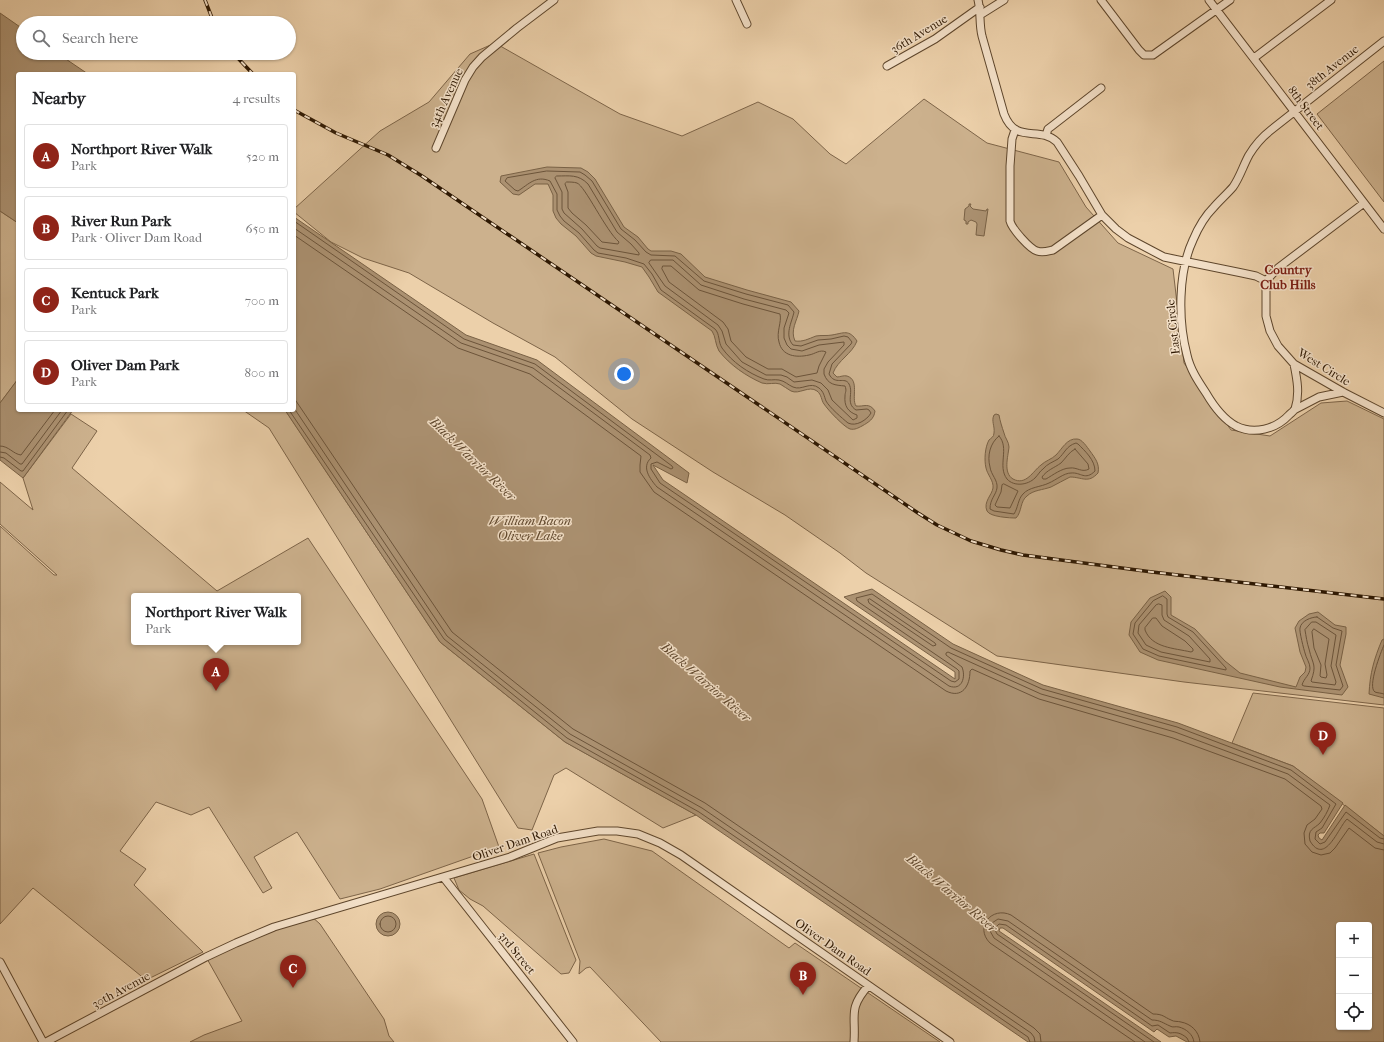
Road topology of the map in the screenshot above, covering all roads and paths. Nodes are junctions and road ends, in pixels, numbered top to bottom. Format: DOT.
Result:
graph roads {
  1 [pos="554,0"];
  2 [pos="736,0"];
  3 [pos="1004,0"];
  4 [pos="1101,0"];
  5 [pos="1210,0"];
  6 [pos="1230,0"];
  7 [pos="1331,0"];
  8 [pos="979,3"];
  9 [pos="1217,9"];
  10 [pos="980,15"];
  11 [pos="747,24"];
  12 [pos="1384,41"];
  13 [pos="1254,58"];
  14 [pos="887,66"];
  15 [pos="1101,88"];
  16 [pos="1294,111"];
  17 [pos="1015,130"];
  18 [pos="1046,135"];
  19 [pos="436,148"];
  20 [pos="1364,203"];
  21 [pos="1102,215"];
  22 [pos="1384,229"];
  23 [pos="1186,263"];
  24 [pos="1266,281"];
  25 [pos="1294,364"];
  26 [pos="1343,392"];
  27 [pos="1294,410"];
  28 [pos="1384,413"];
  29 [pos="444,878"];
  30 [pos="206,957"];
  31 [pos="0,962"];
  32 [pos="868,986"];
  33 [pos="44,1042"];
  34 [pos="573,1042"];
  35 [pos="854,1042"];
  36 [pos="950,1042"];
  1 -- 19 [label="street, 34th Avenue"];
  2 -- 11 [label="street"];
  3 -- 10 [label="street"];
  4 -- 9 [label="street"];
  5 -- 9 [label="street, 8th Street"];
  6 -- 9 [label="street"];
  7 -- 13 [label="street"];
  8 -- 10 [label="street"];
  8 -- 14 [label="street, 36th Avenue"];
  9 -- 13 [label="street, 8th Street"];
  10 -- 17 [label="street"];
  12 -- 16 [label="street, 38th Avenue"];
  13 -- 16 [label="street, 8th Street"];
  15 -- 18 [label="street"];
  16 -- 20 [label="street, 8th Street"];
  16 -- 23 [label="street, East Circle"];
  17 -- 18 [label="street"];
  17 -- 21 [label="street"];
  18 -- 21 [label="street"];
  20 -- 22 [label="street, 8th Street"];
  20 -- 24 [label="street"];
  21 -- 23 [label="street"];
  23 -- 24 [label="street"];
  23 -- 27 [label="street, East Circle"];
  24 -- 25 [label="street, West Circle"];
  25 -- 26 [label="street, West Circle"];
  25 -- 27 [label="street"];
  26 -- 27 [label="street, East Circle"];
  26 -- 28 [label="street, West Circle"];
  29 -- 30 [label="street, Oliver Dam Road"];
  29 -- 32 [label="street, Oliver Dam Road"];
  29 -- 34 [label="street, 3rd Street"];
  30 -- 33 [label="street, 30th Avenue"];
  31 -- 33 [label="street"];
  32 -- 35 [label="street"];
  32 -- 36 [label="street, Oliver Dam Road"];
}
